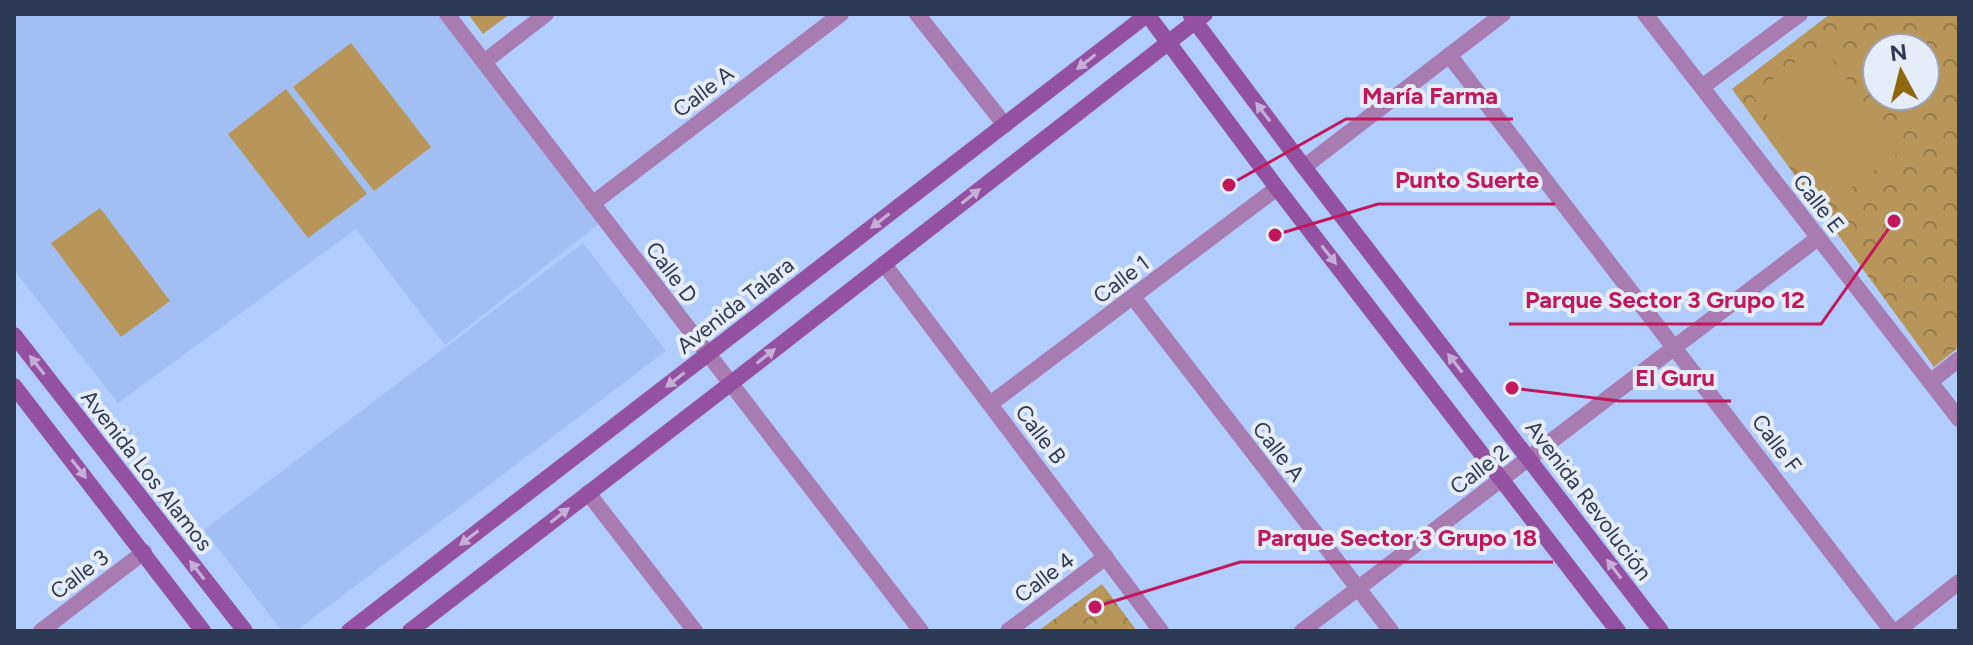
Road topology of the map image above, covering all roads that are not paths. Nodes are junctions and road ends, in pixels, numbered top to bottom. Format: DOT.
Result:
graph roads {
  1 [pos="447,14"];
  2 [pos="546,14"];
  3 [pos="841,14"];
  4 [pos="917,14"];
  5 [pos="1147,14"];
  6 [pos="1503,14"];
  7 [pos="1645,14"];
  8 [pos="1800,14"];
  9 [pos="1197,17"];
  10 [pos="1169,42"];
  11 [pos="1449,55"];
  12 [pos="484,62"];
  13 [pos="1702,87"];
  14 [pos="1005,125"];
  15 [pos="1304,167"];
  16 [pos="1277,188"];
  17 [pos="592,204"];
  18 [pos="1818,238"];
  19 [pos="884,264"];
  20 [pos="1133,297"];
  21 [pos="14,335"];
  22 [pos="1675,347"];
  23 [pos="707,354"];
  24 [pos="1959,359"];
  25 [pos="1930,382"];
  26 [pos="730,384"];
  27 [pos="14,386"];
  28 [pos="990,404"];
  29 [pos="1959,419"];
  30 [pos="1529,458"];
  31 [pos="1501,479"];
  32 [pos="588,493"];
  33 [pos="144,552"];
  34 [pos="1106,557"];
  35 [pos="1959,582"];
  36 [pos="1358,588"];
  37 [pos="41,631"];
  38 [pos="203,631"];
  39 [pos="245,631"];
  40 [pos="349,631"];
  41 [pos="410,631"];
  42 [pos="695,631"];
  43 [pos="921,631"];
  44 [pos="1008,631"];
  45 [pos="1161,631"];
  46 [pos="1302,631"];
  47 [pos="1391,631"];
  48 [pos="1618,631"];
  49 [pos="1661,631"];
  50 [pos="1894,631"];
  1 -- 12 [label="street, Calle D"];
  2 -- 12 [label="street"];
  3 -- 17 [label="street, Calle A"];
  4 -- 14 [label="street"];
  5 -- 10 [label="street"];
  5 -- 14 [label="street, Avenida Talara, one-way"];
  6 -- 11 [label="street"];
  7 -- 13 [label="street, Calle E"];
  8 -- 13 [label="street"];
  9 -- 10 [label="street"];
  15 -- 9 [label="street, Avenida Revolución, one-way"];
  10 -- 16 [label="street"];
  19 -- 10 [label="street, one-way"];
  11 -- 15 [label="street"];
  11 -- 22 [label="street, Calle F"];
  12 -- 17 [label="street, Calle D"];
  13 -- 18 [label="street, Calle E"];
  14 -- 23 [label="street, Avenida Talara, one-way"];
  30 -- 15 [label="street, Avenida Revolución, one-way"];
  16 -- 20 [label="street, Calle 1"];
  16 -- 31 [label="street, one-way"];
  17 -- 23 [label="street, Calle D"];
  18 -- 22 [label="street, Calle 2"];
  18 -- 25 [label="street, Calle E"];
  26 -- 19 [label="street, one-way"];
  19 -- 28 [label="street, Calle B"];
  20 -- 28 [label="street, Calle 1"];
  20 -- 36 [label="street, Calle A"];
  39 -- 21 [label="street, Avenida Los Alamos, one-way"];
  22 -- 30 [label="street, Calle 2"];
  22 -- 50 [label="street, Calle F"];
  23 -- 26 [label="street, Calle D"];
  23 -- 40 [label="street, Avenida Talara, one-way"];
  24 -- 25 [label="street"];
  25 -- 29 [label="street, Calle E"];
  26 -- 32 [label="street"];
  26 -- 43 [label="street, Calle D"];
  27 -- 33 [label="street, one-way"];
  28 -- 34 [label="street, Calle B"];
  30 -- 31 [label="street, Calle 2"];
  49 -- 30 [label="street, Avenida Revolución, one-way"];
  31 -- 36 [label="street, Calle 2"];
  31 -- 48 [label="street"];
  41 -- 32 [label="street, one-way"];
  32 -- 42 [label="street"];
  33 -- 37 [label="street, Calle 3"];
  33 -- 38 [label="street"];
  34 -- 44 [label="street, Calle 4"];
  34 -- 45 [label="street, Calle B"];
  35 -- 50 [label="street"];
  36 -- 46 [label="street, Calle 2"];
  36 -- 47 [label="street, Calle A"];
}
